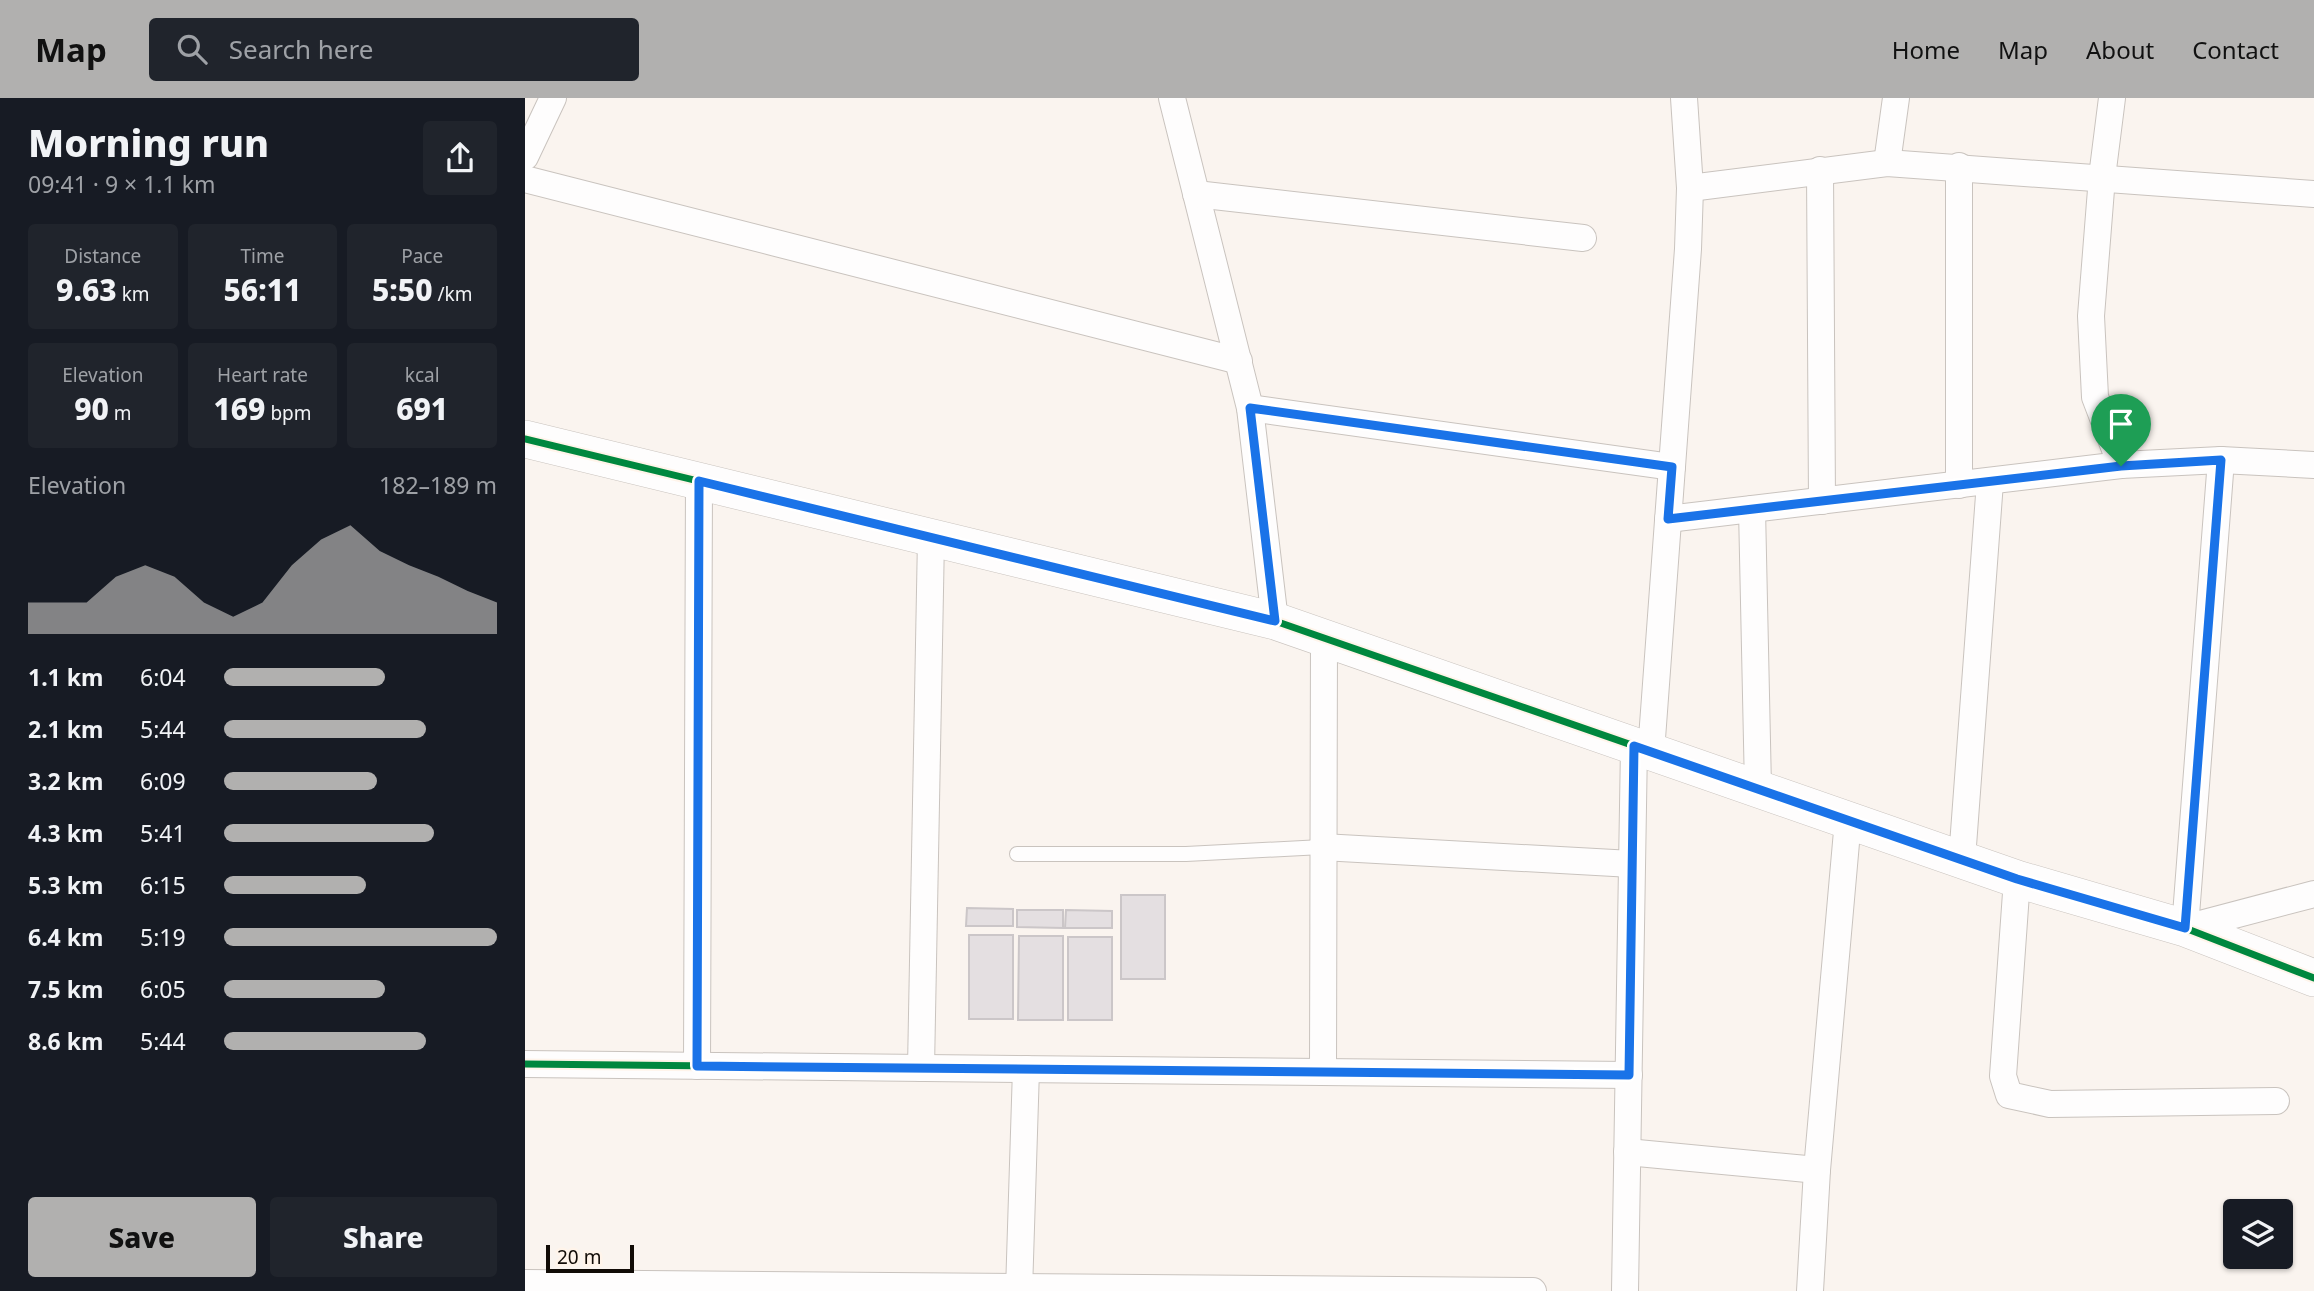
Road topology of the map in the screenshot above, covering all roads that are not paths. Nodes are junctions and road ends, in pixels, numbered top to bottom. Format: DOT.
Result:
graph roads {
  1 [pos="553,98"];
  2 [pos="1172,98"];
  3 [pos="1684,98"];
  4 [pos="1896,98"];
  5 [pos="2112,98"];
  6 [pos="525,157"];
  7 [pos="1887,163"];
  8 [pos="1959,166"];
  9 [pos="1819,170"];
  10 [pos="2102,177"];
  11 [pos="525,178"];
  12 [pos="1690,188"];
  13 [pos="1196,194"];
  14 [pos="2314,194"];
  15 [pos="1583,238"];
  16 [pos="1239,360"];
  17 [pos="1250,408"];
  18 [pos="525,439"];
  19 [pos="2221,460"];
  20 [pos="2314,465"];
  21 [pos="2121,466"];
  22 [pos="1672,467"];
  23 [pos="699,481"];
  24 [pos="1990,482"];
  25 [pos="1959,485"];
  26 [pos="1822,501"];
  27 [pos="1752,509"];
  28 [pos="1668,519"];
  29 [pos="931,538"];
  30 [pos="1275,621"];
  31 [pos="1324,638"];
  32 [pos="1643,749"];
  33 [pos="1758,788"];
  34 [pos="1848,820"];
  35 [pos="1322,847"];
  36 [pos="1017,854"];
  37 [pos="1962,859"];
  38 [pos="1632,864"];
  39 [pos="2017,879"];
  40 [pos="2314,894"];
  41 [pos="2185,928"];
  42 [pos="2314,978"];
  43 [pos="525,1064"];
  44 [pos="697,1066"];
  45 [pos="921,1068"];
  46 [pos="1026,1069"];
  47 [pos="1323,1072"];
  48 [pos="1629,1075"];
  49 [pos="2276,1101"];
  50 [pos="1627,1152"];
  51 [pos="1817,1170"];
  52 [pos="525,1283"];
  53 [pos="1019,1289"];
  54 [pos="1533,1291"];
  55 [pos="1625,1291"];
  56 [pos="1810,1291"];
  1 -- 6 [label="street"];
  2 -- 13 [label="street"];
  3 -- 12 [label="street"];
  4 -- 7 [label="street"];
  5 -- 10 [label="street"];
  7 -- 8 [label="street"];
  7 -- 9 [label="street"];
  8 -- 10 [label="street"];
  8 -- 25 [label="street"];
  9 -- 12 [label="street"];
  9 -- 26 [label="street"];
  10 -- 14 [label="street"];
  10 -- 21 [label="street"];
  11 -- 16 [label="street"];
  12 -- 22 [label="street"];
  13 -- 15 [label="street"];
  13 -- 16 [label="street"];
  16 -- 17 [label="street"];
  17 -- 22 [label="street"];
  17 -- 30 [label="street"];
  18 -- 23 [label="street"];
  19 -- 20 [label="street"];
  19 -- 21 [label="street"];
  19 -- 41 [label="street"];
  21 -- 24 [label="street"];
  22 -- 28 [label="street"];
  23 -- 29 [label="street"];
  23 -- 44 [label="street"];
  24 -- 25 [label="street"];
  24 -- 37 [label="street"];
  25 -- 26 [label="street"];
  26 -- 27 [label="street"];
  27 -- 28 [label="street"];
  27 -- 33 [label="street"];
  28 -- 32 [label="street"];
  29 -- 30 [label="street"];
  29 -- 45 [label="street"];
  30 -- 31 [label="street"];
  31 -- 32 [label="street"];
  31 -- 35 [label="street"];
  32 -- 33 [label="street"];
  32 -- 38 [label="street"];
  33 -- 34 [label="street"];
  34 -- 37 [label="street"];
  34 -- 51 [label="street"];
  35 -- 36 [label="lane"];
  35 -- 38 [label="street"];
  35 -- 47 [label="street"];
  37 -- 39 [label="street"];
  38 -- 48 [label="street"];
  39 -- 41 [label="street"];
  39 -- 49 [label="street"];
  40 -- 41 [label="street"];
  41 -- 42 [label="street"];
  43 -- 44 [label="street"];
  44 -- 45 [label="street"];
  45 -- 46 [label="street"];
  46 -- 47 [label="street"];
  46 -- 53 [label="street"];
  47 -- 48 [label="street"];
  48 -- 50 [label="street"];
  50 -- 51 [label="street"];
  50 -- 55 [label="street"];
  51 -- 56 [label="street"];
  52 -- 53 [label="street"];
  53 -- 54 [label="street"];
}
